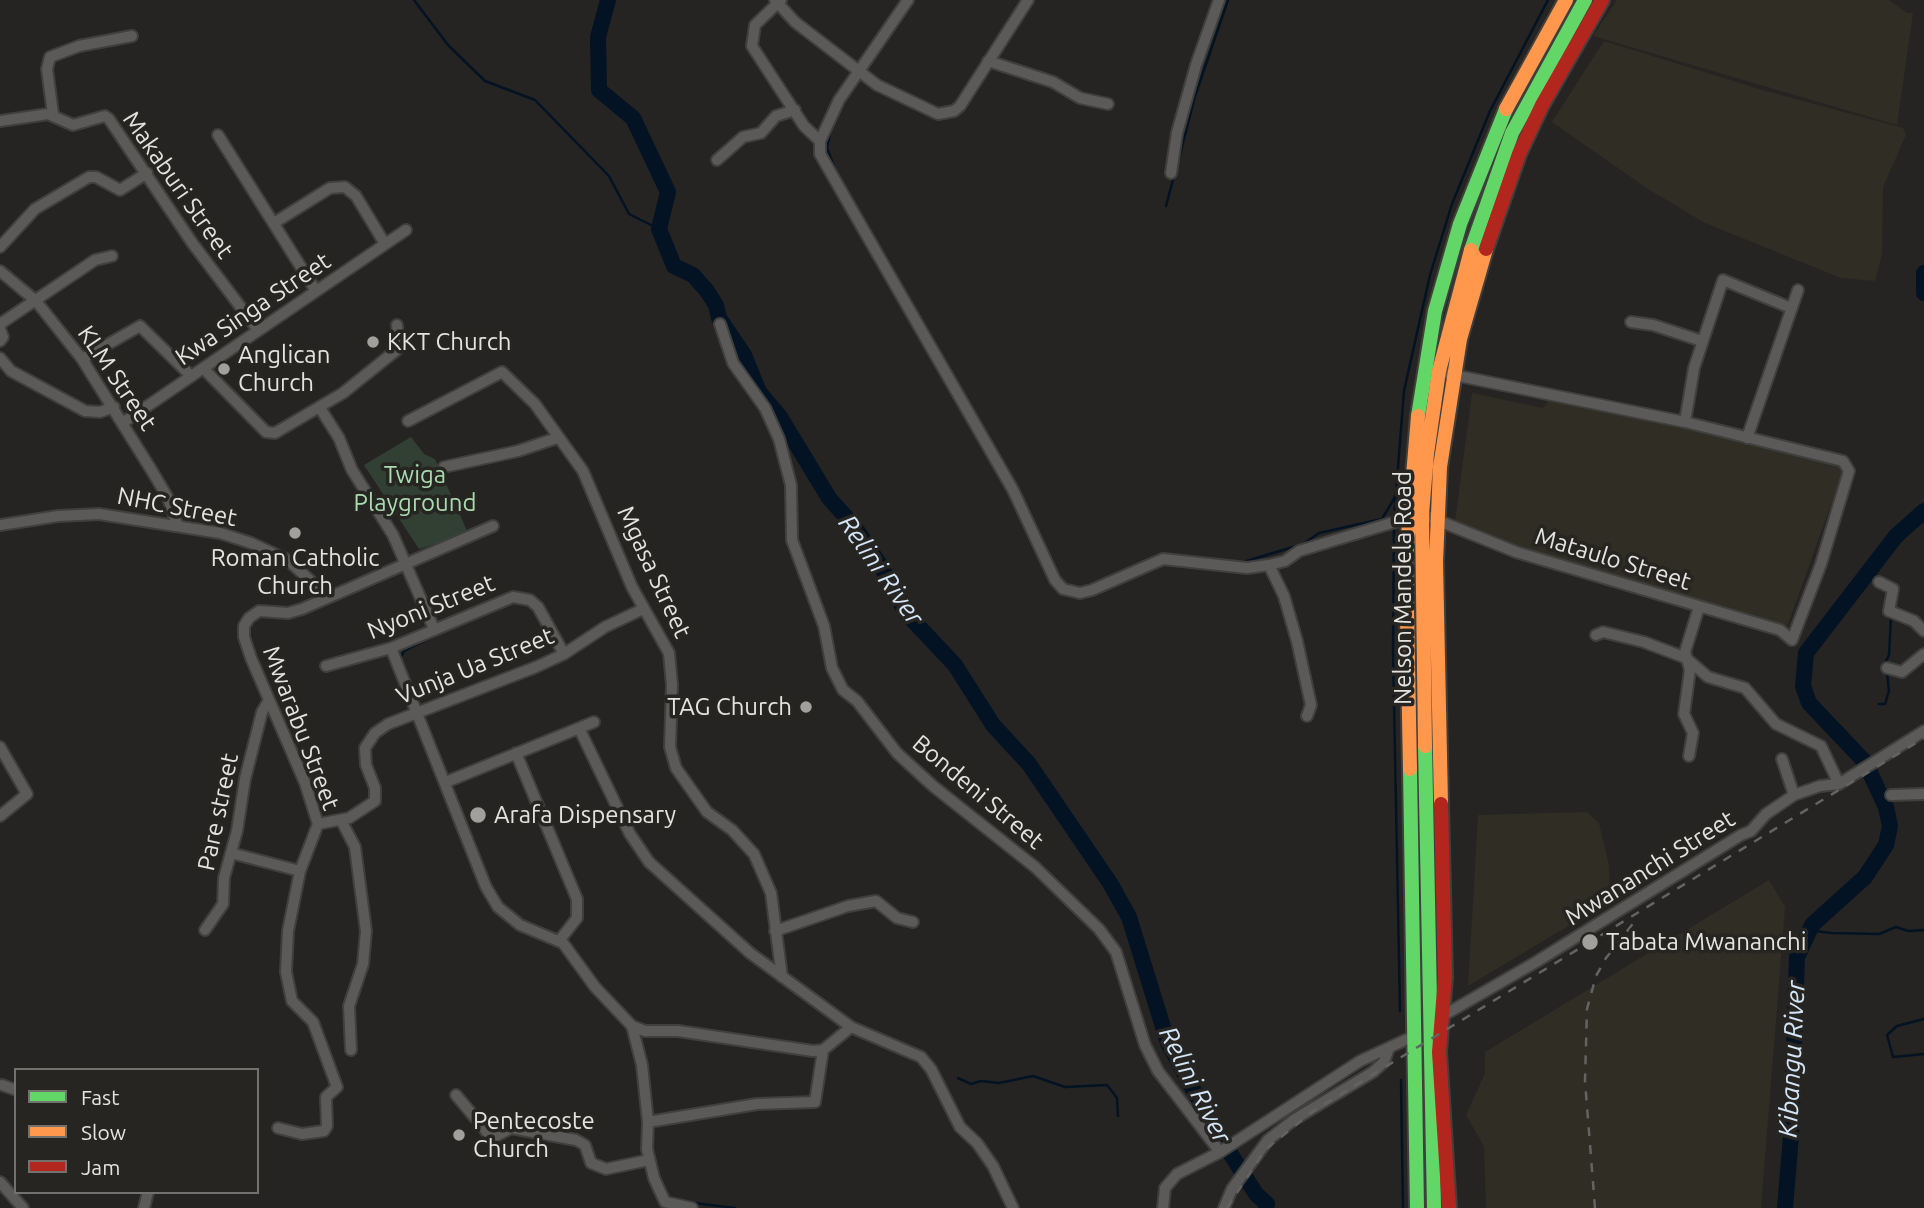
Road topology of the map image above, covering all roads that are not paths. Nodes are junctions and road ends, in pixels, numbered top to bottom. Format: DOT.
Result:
graph roads {
  1 [pos="908,0"];
  2 [pos="1028,0"];
  3 [pos="1219,0"];
  4 [pos="1566,0"];
  5 [pos="1585,0"];
  6 [pos="1602,0"];
  7 [pos="778,1"];
  8 [pos="132,36"];
  9 [pos="988,61"];
  10 [pos="861,72"];
  11 [pos="1108,104"];
  12 [pos="795,110"];
  13 [pos="53,114"];
  14 [pos="0,121"];
  15 [pos="218,135"];
  16 [pos="820,141"];
  17 [pos="717,160"];
  18 [pos="147,173"];
  19 [pos="1171,173"];
  20 [pos="274,223"];
  21 [pos="1460,224"];
  22 [pos="1476,226"];
  23 [pos="406,230"];
  24 [pos="385,244"];
  25 [pos="0,247"];
  26 [pos="112,256"];
  27 [pos="0,271"];
  28 [pos="1798,290"];
  29 [pos="316,291"];
  30 [pos="36,301"];
  31 [pos="1791,308"];
  32 [pos="1631,322"];
  33 [pos="0,324"];
  34 [pos="720,324"];
  35 [pos="397,325"];
  36 [pos="0,329"];
  37 [pos="258,330"];
  38 [pos="0,341"];
  39 [pos="1702,341"];
  40 [pos="0,358"];
  41 [pos="82,359"];
  42 [pos="204,368"];
  43 [pos="1446,373"];
  44 [pos="191,376"];
  45 [pos="114,407"];
  46 [pos="320,408"];
  47 [pos="408,421"];
  48 [pos="124,422"];
  49 [pos="1685,422"];
  50 [pos="557,438"];
  51 [pos="1747,438"];
  52 [pos="444,467"];
  53 [pos="1415,516"];
  54 [pos="1438,520"];
  55 [pos="177,524"];
  56 [pos="0,525"];
  57 [pos="493,526"];
  58 [pos="405,564"];
  59 [pos="1269,565"];
  60 [pos="1879,582"];
  61 [pos="328,597"];
  62 [pos="1699,607"];
  63 [pos="643,609"];
  64 [pos="434,629"];
  65 [pos="1924,631"];
  66 [pos="1596,635"];
  67 [pos="391,648"];
  68 [pos="564,654"];
  69 [pos="1924,654"];
  70 [pos="1686,659"];
  71 [pos="326,666"];
  72 [pos="1887,668"];
  73 [pos="269,700"];
  74 [pos="418,715"];
  75 [pos="1307,716"];
  76 [pos="594,722"];
  77 [pos="579,728"];
  78 [pos="1924,731"];
  79 [pos="0,747"];
  80 [pos="516,753"];
  81 [pos="1689,756"];
  82 [pos="1782,759"];
  83 [pos="1844,781"];
  84 [pos="446,782"];
  85 [pos="1924,794"];
  86 [pos="1794,795"];
  87 [pos="1891,795"];
  88 [pos="0,816"];
  89 [pos="341,820"];
  90 [pos="318,824"];
  91 [pos="230,853"];
  92 [pos="300,871"];
  93 [pos="913,922"];
  94 [pos="205,930"];
  95 [pos="775,931"];
  96 [pos="559,941"];
  97 [pos="782,977"];
  98 [pos="1437,1018"];
  99 [pos="632,1026"];
  100 [pos="850,1027"];
  101 [pos="1414,1036"];
  102 [pos="1389,1048"];
  103 [pos="351,1050"];
  104 [pos="823,1050"];
  105 [pos="456,1095"];
  106 [pos="649,1122"];
  107 [pos="278,1128"];
  108 [pos="1221,1150"];
  109 [pos="649,1160"];
  110 [pos="0,1182"];
  111 [pos="663,1204"];
  112 [pos="23,1208"];
  113 [pos="692,1208"];
  114 [pos="1012,1208"];
  115 [pos="1163,1208"];
  116 [pos="1224,1208"];
  117 [pos="1417,1208"];
  118 [pos="1434,1208"];
  119 [pos="1449,1208"];
  1 -- 10 [label="street"];
  2 -- 9 [label="street"];
  3 -- 19 [label="street"];
  4 -- 21 [label="main road, Nelson Mandela Road"];
  5 -- 22 [label="main road, Nelson Mandela Road"];
  6 -- 43 [label="main road"];
  7 -- 10 [label="street"];
  7 -- 12 [label="street"];
  8 -- 13 [label="street"];
  9 -- 10 [label="street"];
  9 -- 11 [label="street"];
  10 -- 16 [label="street"];
  12 -- 16 [label="street"];
  12 -- 17 [label="street"];
  13 -- 14 [label="street, Makaburi Street"];
  13 -- 18 [label="street, Makaburi Street"];
  15 -- 20 [label="street"];
  16 -- 59 [label="street"];
  18 -- 25 [label="street"];
  18 -- 37 [label="street, Makaburi Street"];
  20 -- 24 [label="street"];
  20 -- 29 [label="street"];
  21 -- 22 [label="main road"];
  21 -- 53 [label="main road, Nelson Mandela Road"];
  22 -- 43 [label="main road, Nelson Mandela Road"];
  23 -- 24 [label="street, Kwa Singa Street"];
  24 -- 29 [label="street, Kwa Singa Street"];
  26 -- 30 [label="street"];
  27 -- 30 [label="street, KLM Street"];
  28 -- 31 [label="street"];
  29 -- 37 [label="street, Kwa Singa Street"];
  30 -- 33 [label="street"];
  30 -- 41 [label="street, KLM Street"];
  31 -- 39 [label="street"];
  31 -- 51 [label="street"];
  32 -- 39 [label="street"];
  34 -- 108 [label="street, Bondeni Street"];
  35 -- 46 [label="street"];
  36 -- 38 [label="street"];
  37 -- 42 [label="street, Kwa Singa Street"];
  39 -- 49 [label="street"];
  40 -- 45 [label="street"];
  41 -- 44 [label="street"];
  41 -- 45 [label="street, KLM Street"];
  42 -- 44 [label="street, Kwa Singa Street"];
  42 -- 46 [label="street"];
  43 -- 49 [label="street"];
  43 -- 53 [label="main road, Nelson Mandela Road"];
  43 -- 54 [label="main road"];
  44 -- 48 [label="street, Kwa Singa Street"];
  45 -- 48 [label="street, KLM Street"];
  46 -- 58 [label="street"];
  47 -- 50 [label="street, Mgasa Street"];
  48 -- 55 [label="street, KLM Street"];
  49 -- 51 [label="street"];
  50 -- 52 [label="street"];
  50 -- 63 [label="street, Mgasa Street"];
  51 -- 62 [label="street, Mataulo Street"];
  53 -- 54 [label="street, Mataulo Street"];
  53 -- 59 [label="street"];
  53 -- 98 [label="main road, Nelson Mandela Road"];
  53 -- 101 [label="main road, Nelson Mandela Road"];
  54 -- 62 [label="street, Mataulo Street"];
  54 -- 98 [label="main road"];
  55 -- 56 [label="street, NHC Street"];
  55 -- 61 [label="street, NHC Street"];
  57 -- 58 [label="street, Mwarabu Street"];
  58 -- 61 [label="street, Mwarabu Street"];
  58 -- 64 [label="street"];
  59 -- 75 [label="street"];
  60 -- 65 [label="street"];
  61 -- 73 [label="street, Mwarabu Street"];
  62 -- 70 [label="street"];
  63 -- 68 [label="street, Vunja Ua Street"];
  63 -- 95 [label="street, Mgasa Street"];
  64 -- 67 [label="street, Nyoni Street"];
  64 -- 68 [label="street, Nyoni Street"];
  66 -- 70 [label="street"];
  67 -- 71 [label="street, Nyoni Street"];
  67 -- 74 [label="street"];
  68 -- 74 [label="street, Vunja Ua Street"];
  69 -- 72 [label="street"];
  70 -- 81 [label="street"];
  70 -- 83 [label="street"];
  73 -- 90 [label="street, Mwarabu Street"];
  73 -- 91 [label="street, Pare street"];
  74 -- 84 [label="street"];
  74 -- 89 [label="street, Vunja Ua Street"];
  76 -- 77 [label="street"];
  77 -- 80 [label="street"];
  77 -- 97 [label="street"];
  78 -- 83 [label="street, Mwananchi Street"];
  79 -- 88 [label="street"];
  80 -- 84 [label="street"];
  80 -- 96 [label="street"];
  82 -- 86 [label="street"];
  83 -- 86 [label="street, Mwananchi Street"];
  84 -- 96 [label="street"];
  85 -- 87 [label="street"];
  86 -- 98 [label="street, Mwananchi Street"];
  89 -- 90 [label="street"];
  89 -- 103 [label="street"];
  90 -- 92 [label="street, Mwarabu Street"];
  91 -- 92 [label="street"];
  91 -- 94 [label="street, Pare street"];
  92 -- 107 [label="street, Mwarabu Street"];
  93 -- 95 [label="street"];
  95 -- 97 [label="street, Mgasa Street"];
  96 -- 99 [label="street"];
  97 -- 100 [label="street"];
  98 -- 118 [label="main road, Nelson Mandela Road"];
  98 -- 119 [label="main road"];
  99 -- 104 [label="street"];
  99 -- 106 [label="street"];
  100 -- 104 [label="street"];
  100 -- 114 [label="street"];
  101 -- 102 [label="street"];
  101 -- 117 [label="main road, Nelson Mandela Road"];
  102 -- 108 [label="street"];
  102 -- 116 [label="street"];
  104 -- 106 [label="street"];
  105 -- 109 [label="street"];
  106 -- 109 [label="street"];
  108 -- 115 [label="street"];
  109 -- 111 [label="street"];
  110 -- 112 [label="street"];
  111 -- 113 [label="street"];
}
